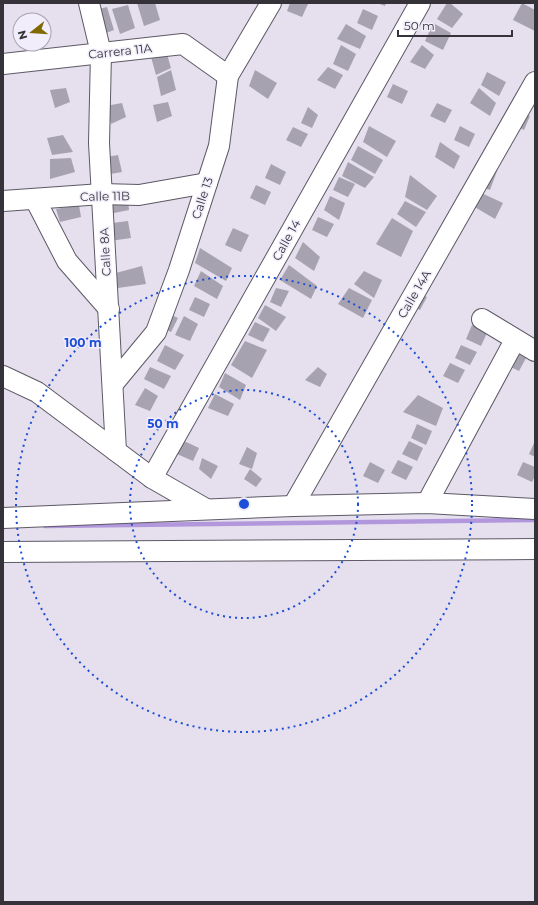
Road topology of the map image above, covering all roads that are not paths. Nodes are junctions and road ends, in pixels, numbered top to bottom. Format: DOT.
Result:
graph roads {
  1 [pos="88,3"];
  2 [pos="271,3"];
  3 [pos="420,3"];
  4 [pos="101,52"];
  5 [pos="3,64"];
  6 [pos="228,76"];
  7 [pos="535,82"];
  8 [pos="207,183"];
  9 [pos="102,194"];
  10 [pos="35,199"];
  11 [pos="3,201"];
  12 [pos="109,309"];
  13 [pos="482,319"];
  14 [pos="515,340"];
  15 [pos="535,351"];
  16 [pos="3,376"];
  17 [pos="113,384"];
  18 [pos="116,451"];
  19 [pos="152,478"];
  20 [pos="427,503"];
  21 [pos="294,506"];
  22 [pos="206,509"];
  23 [pos="535,509"];
  24 [pos="3,518"];
  25 [pos="535,549"];
  26 [pos="3,552"];
  1 -- 4 [label="street, Calle 8A"];
  2 -- 6 [label="street, Calle 13"];
  3 -- 19 [label="street, Calle 14"];
  4 -- 5 [label="street, Carrera 11A"];
  4 -- 6 [label="street, Carrera 11A"];
  4 -- 9 [label="street, Calle 8A"];
  6 -- 8 [label="street, Calle 13"];
  7 -- 21 [label="street, Calle 14A"];
  8 -- 9 [label="street, Calle 11B"];
  8 -- 17 [label="street, Calle 13"];
  9 -- 10 [label="street, Calle 11B"];
  9 -- 12 [label="street, Calle 8A"];
  10 -- 11 [label="street, Calle 11B"];
  10 -- 12 [label="street"];
  12 -- 17 [label="street, Calle 8A"];
  13 -- 14 [label="street"];
  14 -- 15 [label="street"];
  14 -- 20 [label="street"];
  16 -- 18 [label="street"];
  17 -- 18 [label="street, Calle 8A"];
  18 -- 19 [label="street"];
  19 -- 22 [label="street"];
  20 -- 21 [label="street"];
  20 -- 23 [label="street"];
  21 -- 22 [label="street"];
  22 -- 24 [label="street"];
  25 -- 26 [label="street"];
}
